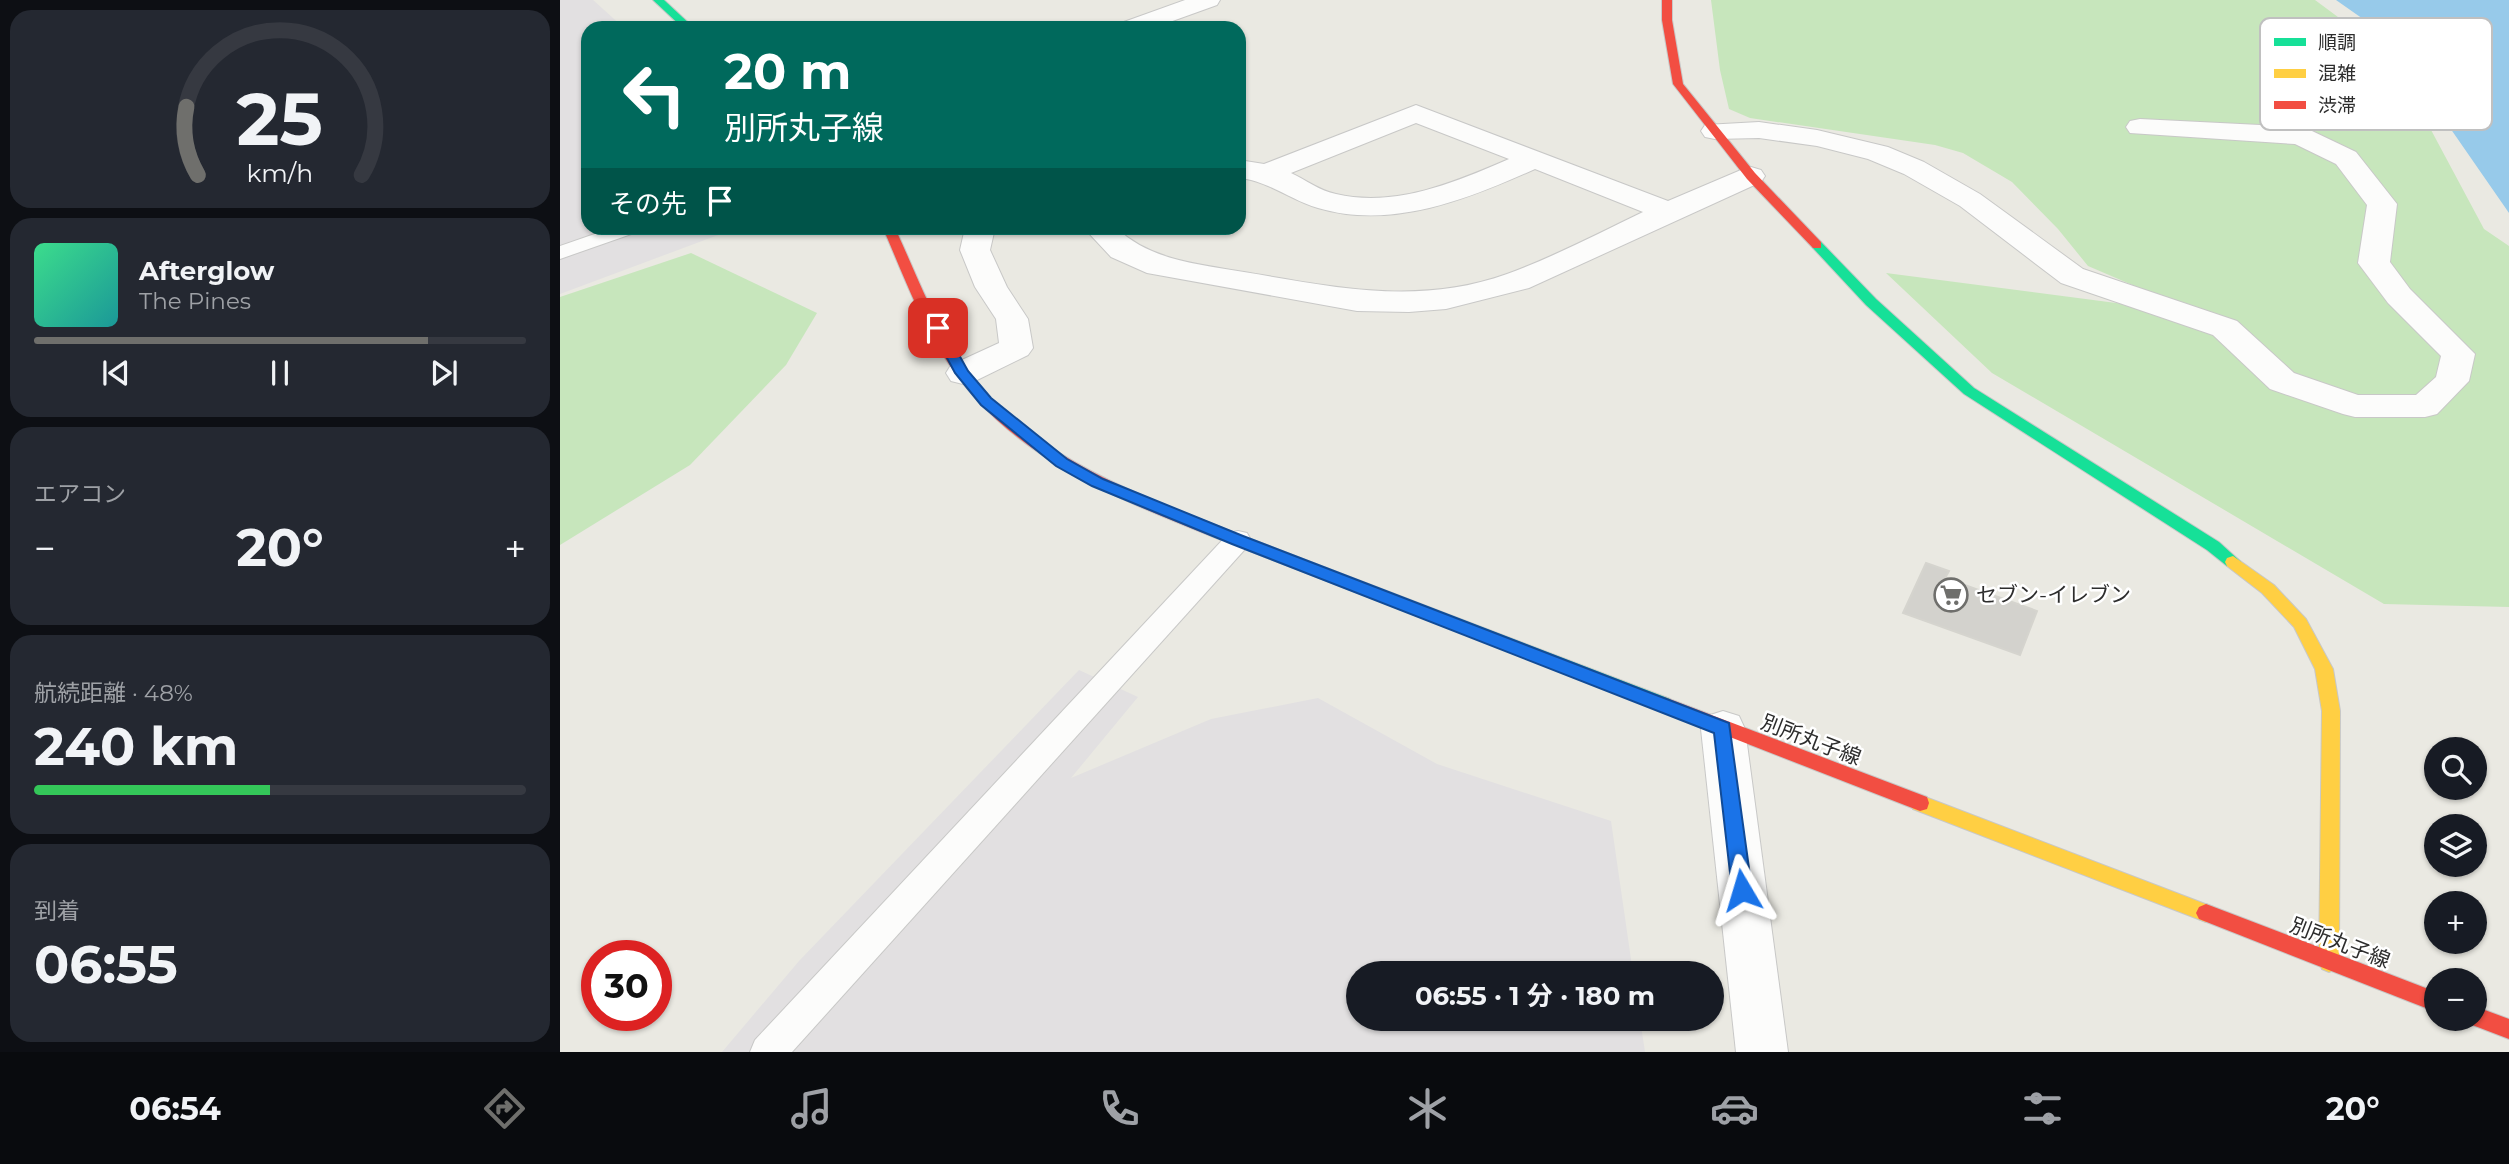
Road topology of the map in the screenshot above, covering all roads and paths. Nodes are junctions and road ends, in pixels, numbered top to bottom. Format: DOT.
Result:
graph roads {
  1 [pos="658,0"];
  2 [pos="1209,0"];
  3 [pos="1667,0"];
  4 [pos="681,21"];
  5 [pos="1150,21"];
  6 [pos="2140,127"];
  7 [pos="1715,131"];
  8 [pos="1534,159"];
  9 [pos="1252,171"];
  10 [pos="1751,176"];
  11 [pos="1669,212"];
  12 [pos="610,235"];
  13 [pos="891,235"];
  14 [pos="978,235"];
  15 [pos="1106,235"];
  16 [pos="560,253"];
  17 [pos="962,373"];
  18 [pos="1238,540"];
  19 [pos="1723,729"];
  20 [pos="2329,962"];
  21 [pos="2424,998"];
  22 [pos="2487,1021"];
  23 [pos="2509,1029"];
  24 [pos="768,1052"];
  25 [pos="1762,1052"];
  1 -- 4 [label="main road"];
  2 -- 5 [label="street"];
  3 -- 7 [label="main road"];
  6 -- 7 [label="street"];
  7 -- 10 [label="main road"];
  8 -- 9 [label="street"];
  8 -- 9 [label="street"];
  8 -- 11 [label="street"];
  10 -- 11 [label="street"];
  10 -- 20 [label="main road"];
  11 -- 15 [label="street"];
  12 -- 16 [label="lane"];
  13 -- 17 [label="main road, 別所丸子線"];
  14 -- 17 [label="street"];
  17 -- 18 [label="main road, 別所丸子線"];
  18 -- 19 [label="main road, 別所丸子線"];
  18 -- 24 [label="lane"];
  19 -- 20 [label="main road, 別所丸子線"];
  19 -- 25 [label="street"];
  20 -- 21 [label="main road, 別所丸子線"];
  22 -- 23 [label="main road"];
}
